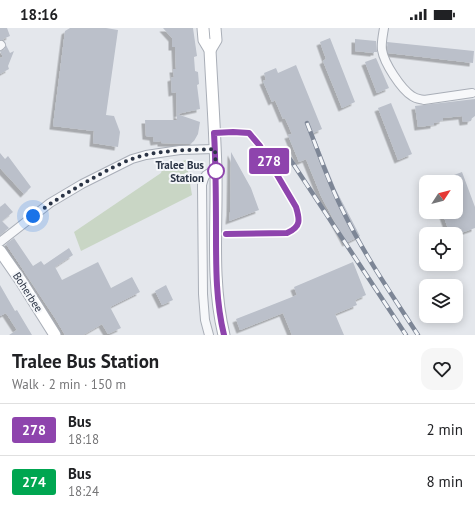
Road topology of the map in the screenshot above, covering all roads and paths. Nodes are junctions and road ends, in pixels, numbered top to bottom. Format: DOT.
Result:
graph roads {
  1 [pos="203,28"];
  2 [pos="215,28"];
  3 [pos="384,28"];
  4 [pos="210,50"];
  5 [pos="472,93"];
  6 [pos="215,149"];
  7 [pos="216,171"];
  8 [pos="0,242"];
  9 [pos="0,250"];
  10 [pos="55,335"];
  11 [pos="209,335"];
  12 [pos="224,335"];
  1 -- 4 [label="main road"];
  2 -- 4 [label="main road"];
  3 -- 5 [label="street"];
  4 -- 6 [label="main road"];
  6 -- 7 [label="main road"];
  6 -- 8 [label="street"];
  7 -- 11 [label="street"];
  7 -- 12 [label="main road"];
  9 -- 10 [label="main road, Boherbee"];
}
